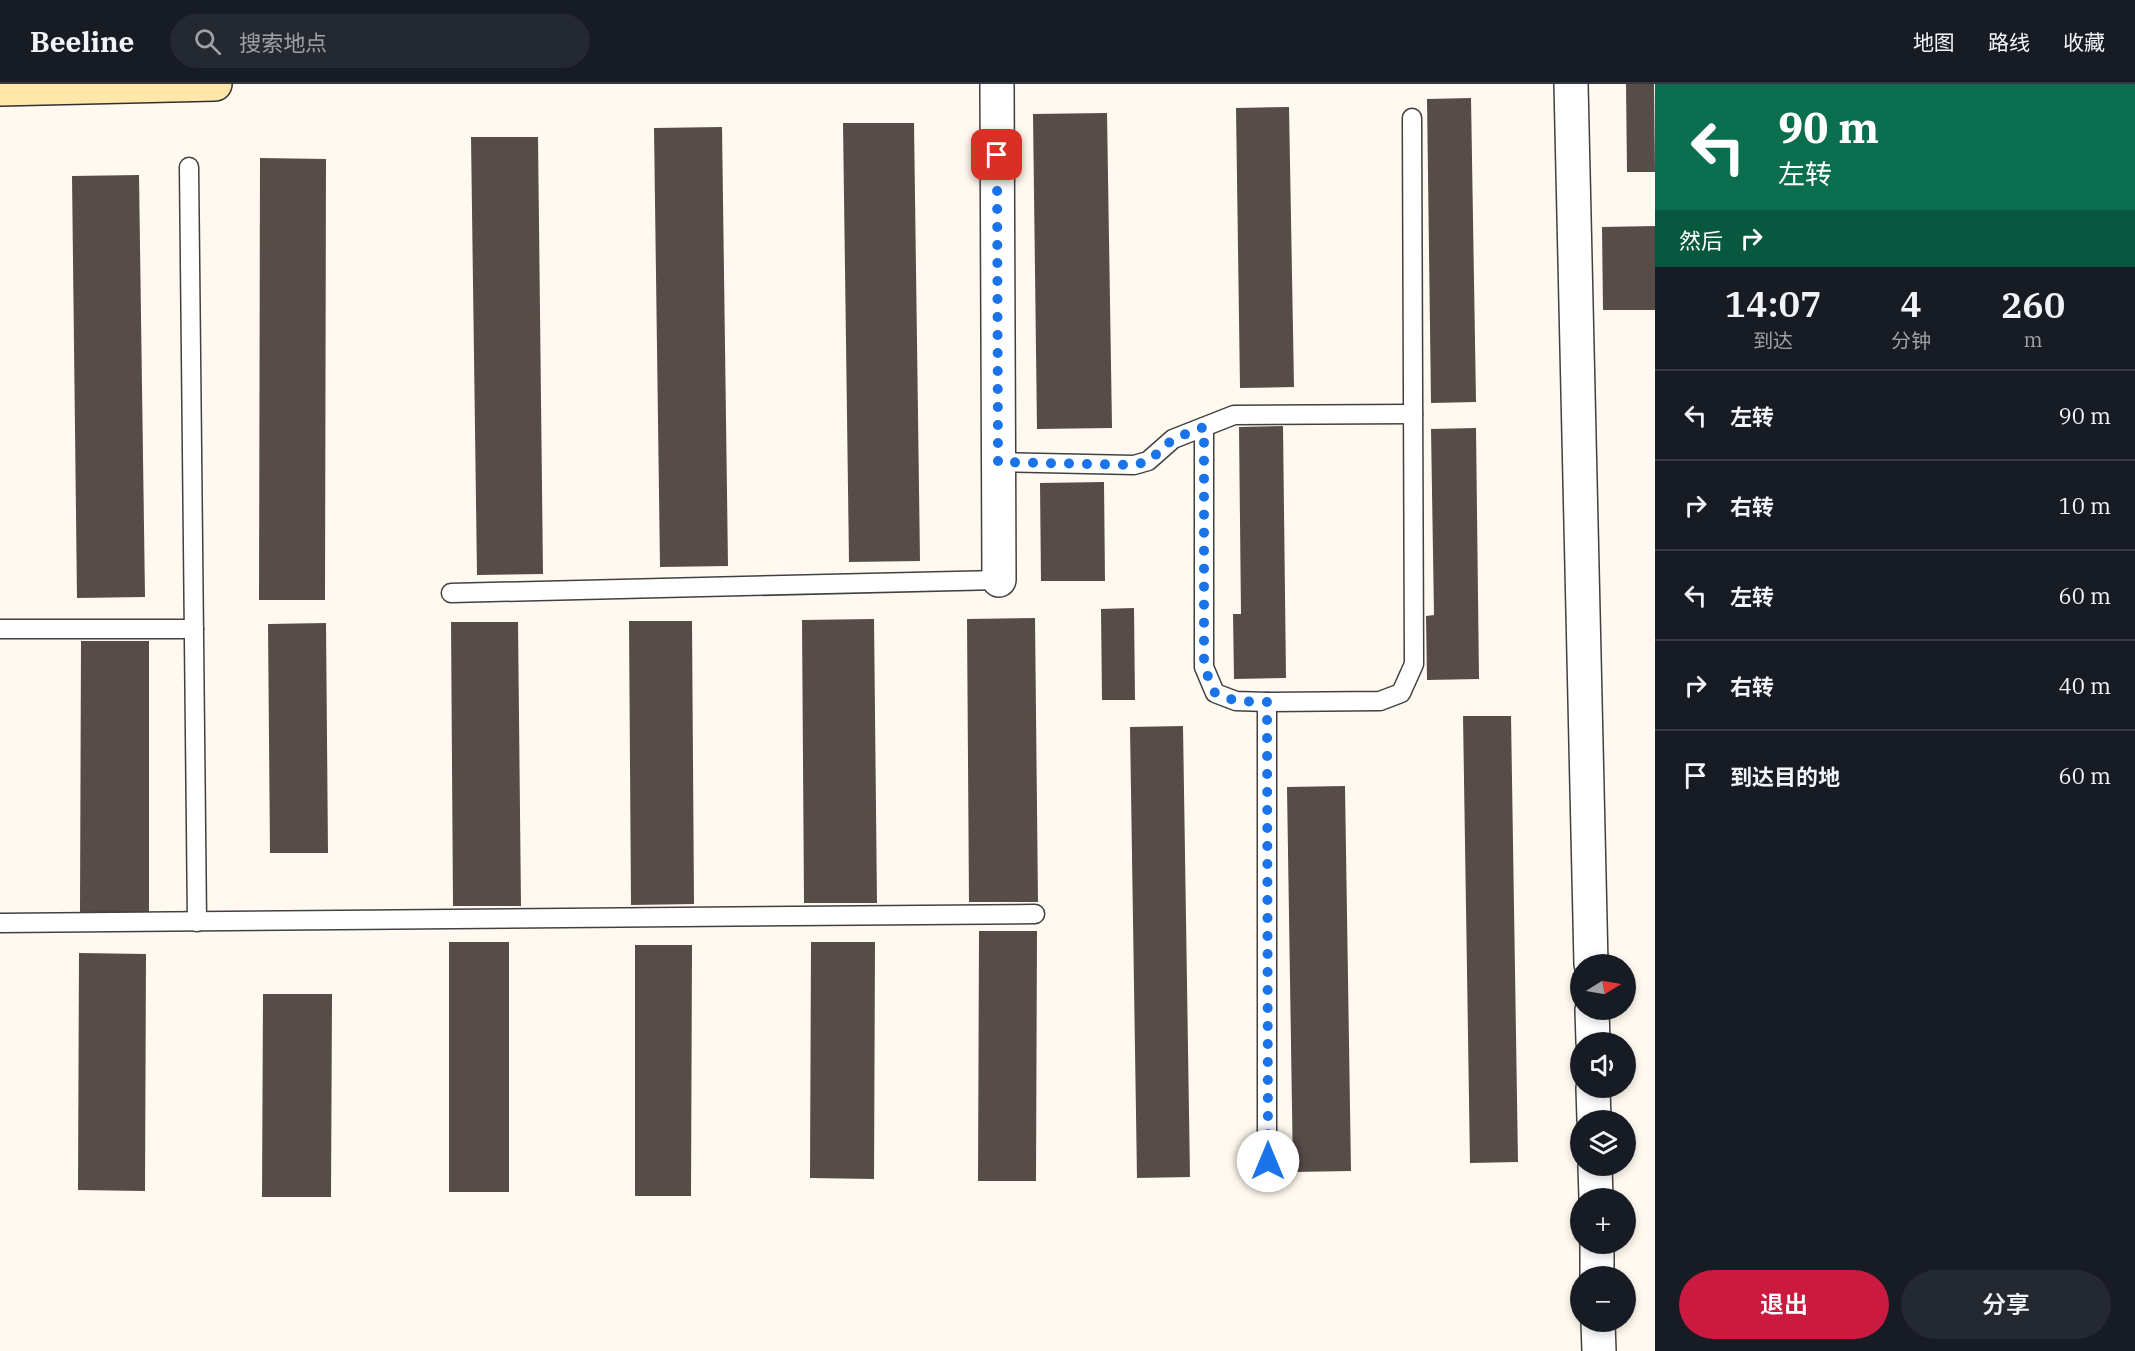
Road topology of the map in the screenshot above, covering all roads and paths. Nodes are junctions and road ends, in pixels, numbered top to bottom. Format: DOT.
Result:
graph roads {
  1 [pos="215,84"];
  2 [pos="997,84"];
  3 [pos="1572,84"];
  4 [pos="0,88"];
  5 [pos="1412,118"];
  6 [pos="189,167"];
  7 [pos="1413,414"];
  8 [pos="1204,427"];
  9 [pos="998,462"];
  10 [pos="999,580"];
  11 [pos="451,593"];
  12 [pos="0,629"];
  13 [pos="194,629"];
  14 [pos="1267,702"];
  15 [pos="1035,914"];
  16 [pos="197,922"];
  17 [pos="0,923"];
  18 [pos="1591,954"];
  19 [pos="1268,1161"];
  20 [pos="1598,1332"];
  21 [pos="1599,1351"];
  1 -- 4 [label="street"];
  2 -- 9 [label="street"];
  3 -- 18 [label="street"];
  5 -- 7 [label="lane"];
  6 -- 13 [label="lane"];
  7 -- 8 [label="lane"];
  7 -- 14 [label="lane"];
  8 -- 9 [label="lane"];
  8 -- 14 [label="lane"];
  9 -- 10 [label="street"];
  10 -- 11 [label="lane"];
  12 -- 13 [label="lane"];
  13 -- 16 [label="lane"];
  14 -- 19 [label="lane"];
  15 -- 16 [label="lane"];
  16 -- 17 [label="lane"];
  20 -- 21 [label="street"];
}
